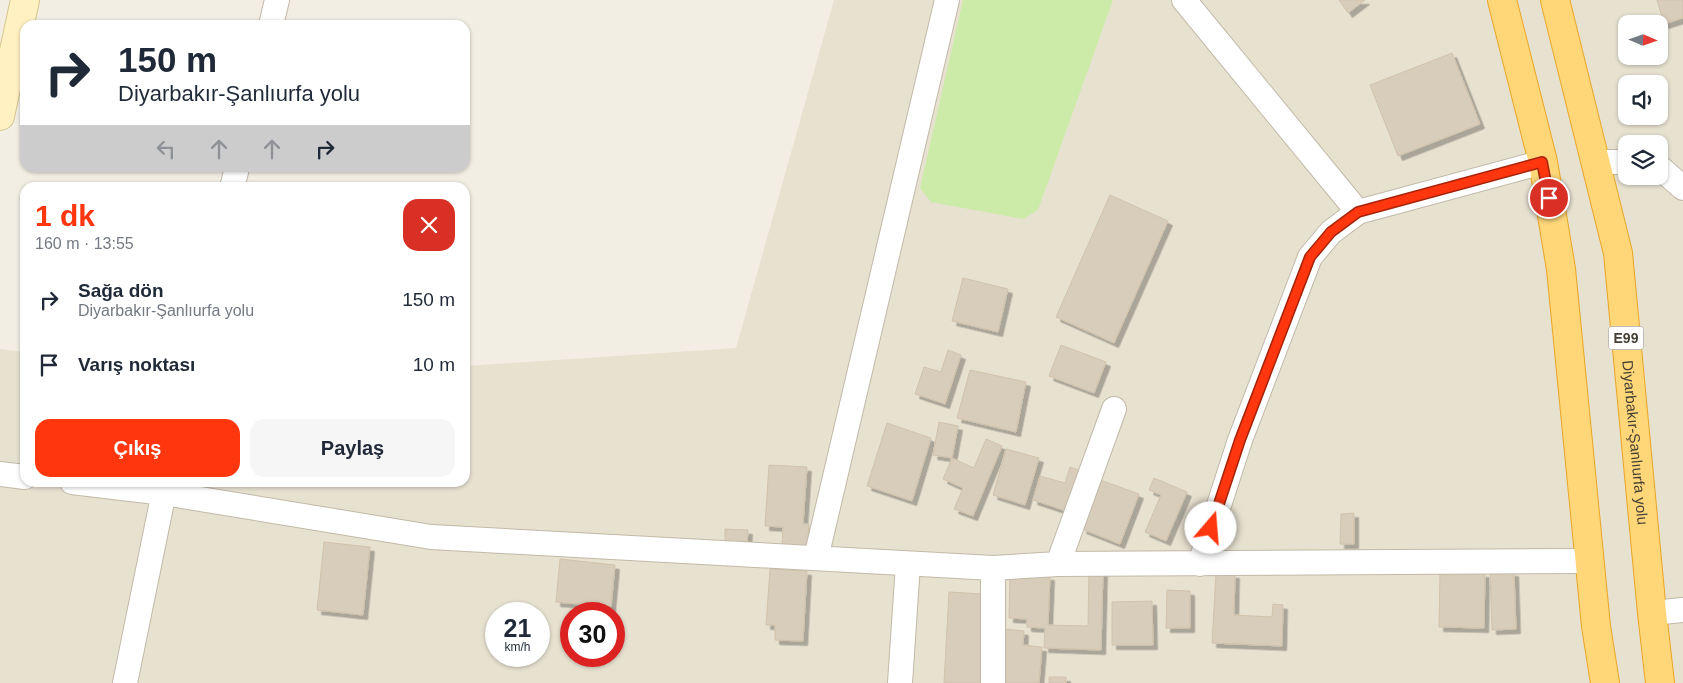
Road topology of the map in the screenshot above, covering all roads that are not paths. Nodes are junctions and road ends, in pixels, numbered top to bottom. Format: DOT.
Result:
graph roads {
  1 [pos="25,0"];
  2 [pos="277,0"];
  3 [pos="947,0"];
  4 [pos="1184,0"];
  5 [pos="1502,0"];
  6 [pos="1555,0"];
  7 [pos="21,20"];
  8 [pos="272,20"];
  9 [pos="20,23"];
  10 [pos="0,116"];
  11 [pos="1542,162"];
  12 [pos="1595,162"];
  13 [pos="1618,162"];
  14 [pos="1668,173"];
  15 [pos="1682,182"];
  16 [pos="1358,212"];
  17 [pos="1114,409"];
  18 [pos="0,474"];
  19 [pos="20,476"];
  20 [pos="150,487"];
  21 [pos="165,488"];
  22 [pos="816,558"];
  23 [pos="1590,561"];
  24 [pos="908,564"];
  25 [pos="1058,564"];
  26 [pos="1200,564"];
  27 [pos="993,568"];
  28 [pos="1683,610"];
  29 [pos="1652,613"];
  30 [pos="125,683"];
  31 [pos="900,683"];
  32 [pos="993,683"];
  33 [pos="1605,683"];
  34 [pos="1660,683"];
  1 -- 7 [label="main road"];
  2 -- 8 [label="street"];
  3 -- 22 [label="street"];
  4 -- 16 [label="street"];
  5 -- 11 [label="highway"];
  6 -- 12 [label="highway, Diyarbakır-Şanlıurfa yolu / E99"];
  9 -- 10 [label="main road"];
  11 -- 16 [label="street"];
  11 -- 23 [label="highway"];
  12 -- 13 [label="street"];
  12 -- 29 [label="highway, Diyarbakır-Şanlıurfa yolu / E99"];
  14 -- 15 [label="street"];
  16 -- 26 [label="street"];
  17 -- 25 [label="street"];
  18 -- 19 [label="street"];
  20 -- 21 [label="street"];
  21 -- 22 [label="street"];
  21 -- 30 [label="street"];
  22 -- 24 [label="street"];
  23 -- 26 [label="street"];
  23 -- 33 [label="highway"];
  24 -- 27 [label="street"];
  24 -- 31 [label="street"];
  25 -- 26 [label="street"];
  25 -- 27 [label="street"];
  27 -- 32 [label="street"];
  28 -- 29 [label="street"];
  29 -- 34 [label="highway, Diyarbakır-Şanlıurfa yolu / E99"];
}
